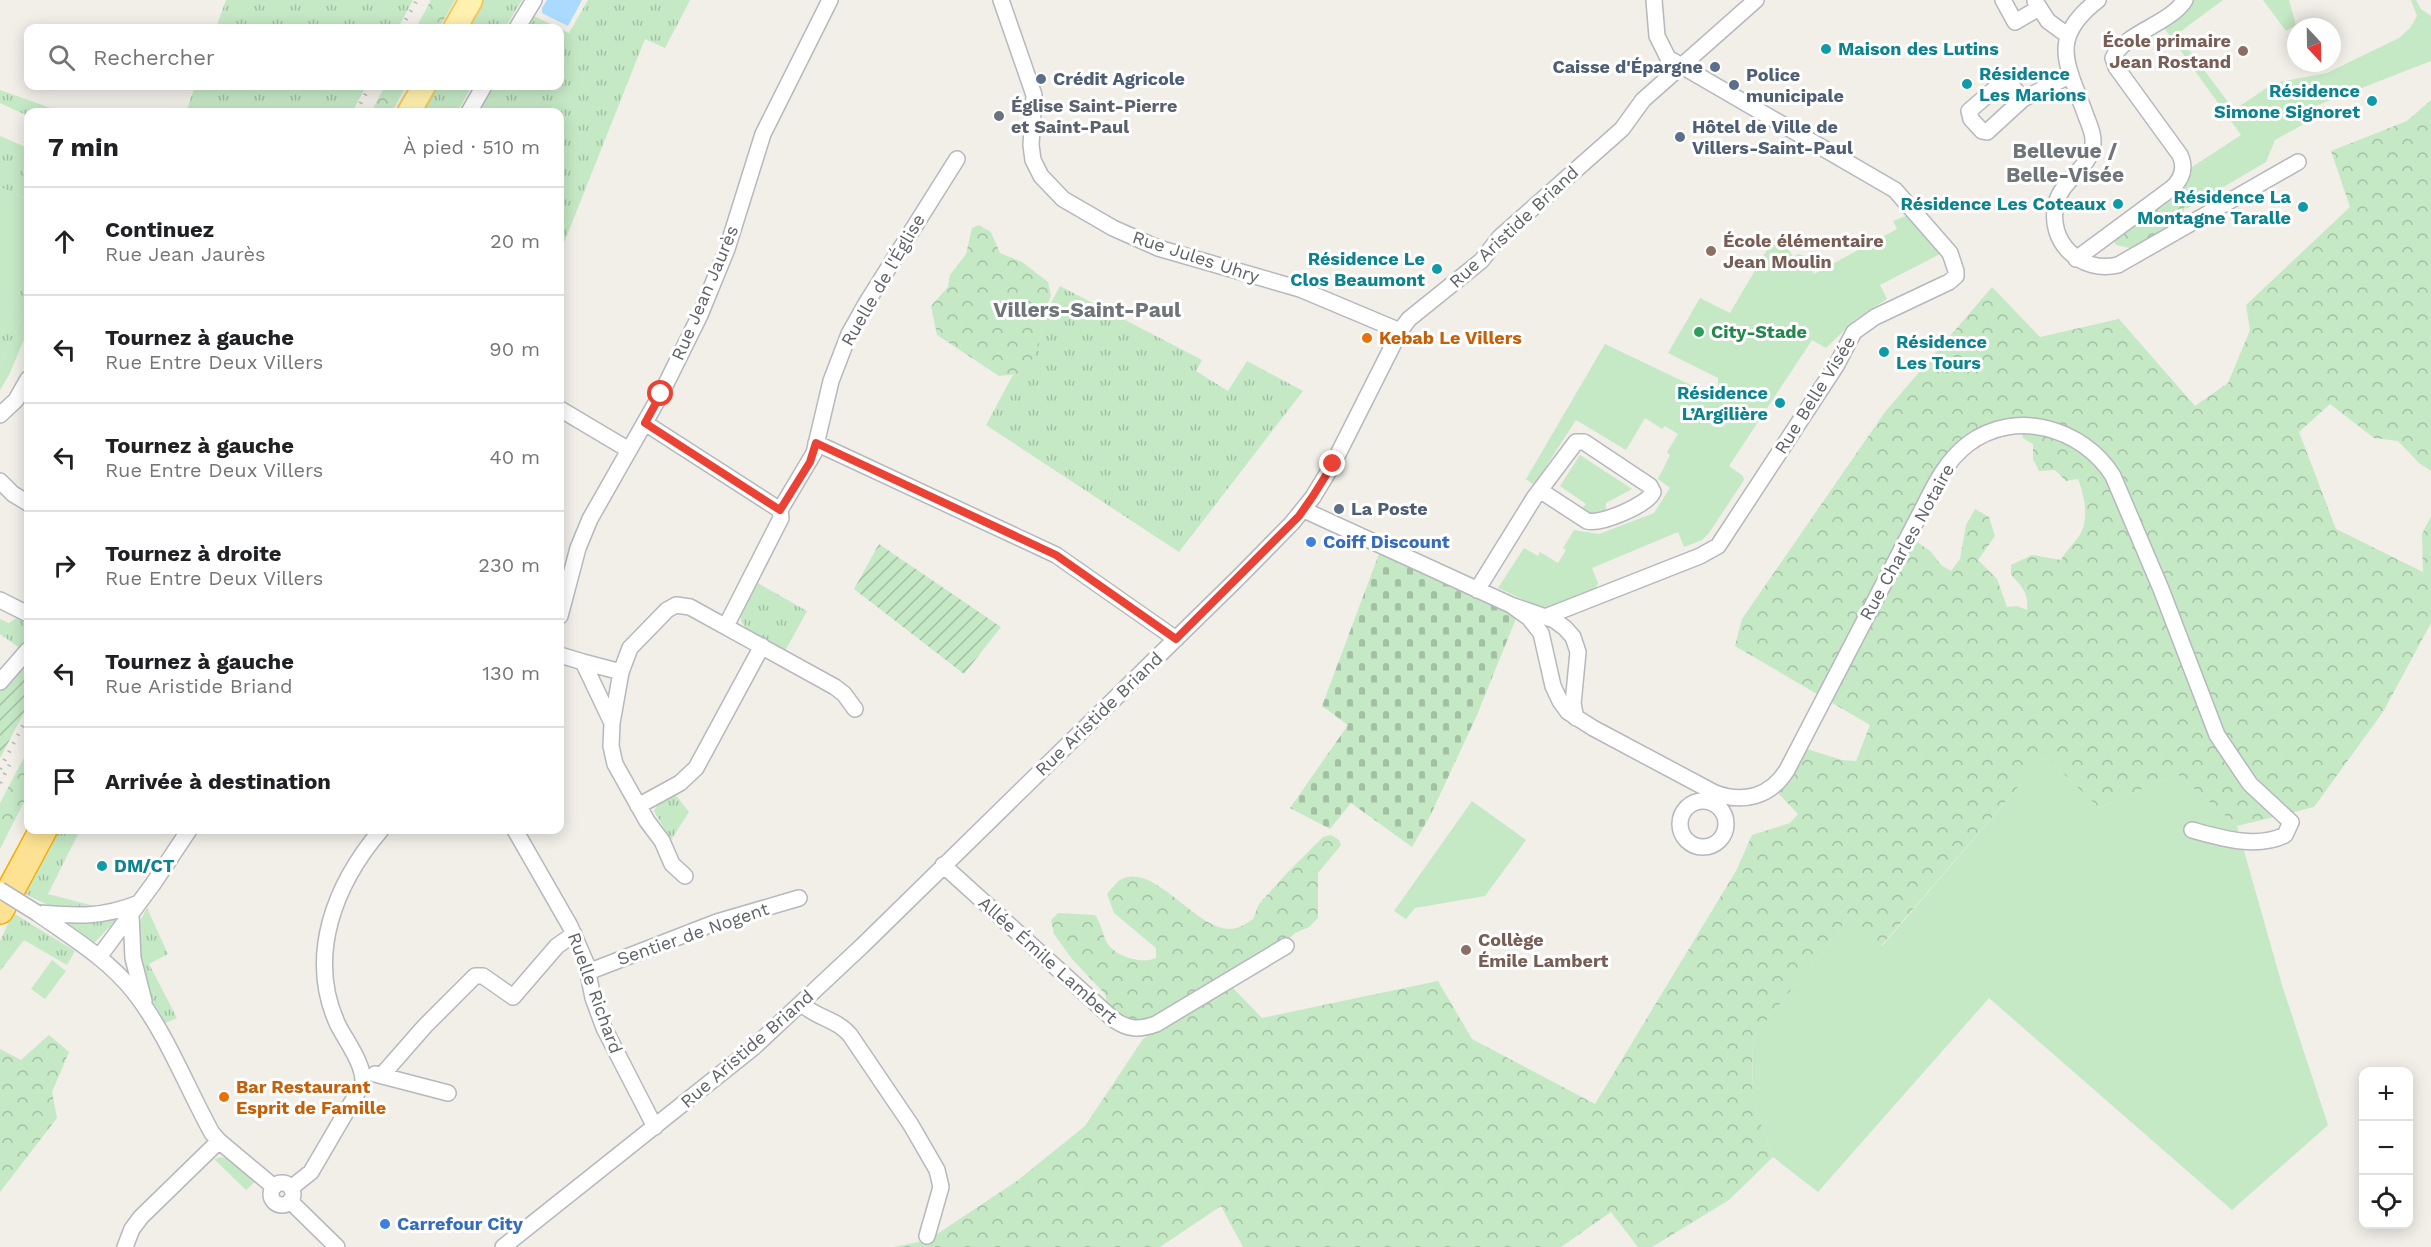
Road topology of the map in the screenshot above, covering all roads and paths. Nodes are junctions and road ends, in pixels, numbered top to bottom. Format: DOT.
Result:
graph roads {
  1 [pos="471,0"];
  2 [pos="534,0"];
  3 [pos="830,0"];
  4 [pos="1001,0"];
  5 [pos="1654,0"];
  6 [pos="1756,0"];
  7 [pos="2003,0"];
  8 [pos="2098,0"];
  9 [pos="2185,0"];
  10 [pos="2037,4"];
  11 [pos="457,24"];
  12 [pos="519,24"];
  13 [pos="2067,35"];
  14 [pos="1680,66"];
  15 [pos="2071,75"];
  16 [pos="422,90"];
  17 [pos="482,90"];
  18 [pos="2023,99"];
  19 [pos="411,108"];
  20 [pos="471,108"];
  21 [pos="957,159"];
  22 [pos="2298,162"];
  23 [pos="2076,259"];
  24 [pos="1400,331"];
  25 [pos="24,387"];
  26 [pos="564,411"];
  27 [pos="0,415"];
  28 [pos="645,423"];
  29 [pos="816,443"];
  30 [pos="629,450"];
  31 [pos="0,481"];
  32 [pos="1541,491"];
  33 [pos="24,501"];
  34 [pos="780,510"];
  35 [pos="1304,510"];
  36 [pos="1477,590"];
  37 [pos="0,600"];
  38 [pos="564,602"];
  39 [pos="1511,605"];
  40 [pos="24,612"];
  41 [pos="1545,617"];
  42 [pos="726,626"];
  43 [pos="1176,639"];
  44 [pos="762,646"];
  45 [pos="24,655"];
  46 [pos="564,656"];
  47 [pos="583,662"];
  48 [pos="1577,669"];
  49 [pos="621,672"];
  50 [pos="0,682"];
  51 [pos="1553,686"];
  52 [pos="855,709"];
  53 [pos="1576,718"];
  54 [pos="612,723"];
  55 [pos="638,806"];
  56 [pos="24,830"];
  57 [pos="2192,830"];
  58 [pos="41,834"];
  59 [pos="186,834"];
  60 [pos="378,834"];
  61 [pos="517,834"];
  62 [pos="943,865"];
  63 [pos="0,876"];
  64 [pos="685,876"];
  65 [pos="0,890"];
  66 [pos="799,898"];
  67 [pos="135,909"];
  68 [pos="0,910"];
  69 [pos="37,913"];
  70 [pos="574,934"];
  71 [pos="1286,946"];
  72 [pos="99,957"];
  73 [pos="588,972"];
  74 [pos="802,1004"];
  75 [pos="148,1012"];
  76 [pos="361,1070"];
  77 [pos="382,1075"];
  78 [pos="448,1093"];
  79 [pos="655,1126"];
  80 [pos="219,1141"];
  81 [pos="291,1195"];
  82 [pos="927,1236"];
  83 [pos="124,1247"];
  84 [pos="337,1247"];
  85 [pos="503,1247"];
  1 -- 11 [label="main road"];
  2 -- 12 [label="street"];
  3 -- 28 [label="street, Rue Jean Jaurès"];
  4 -- 24 [label="street, Rue Jules Uhry"];
  5 -- 14 [label="street"];
  6 -- 14 [label="street, Rue Aristide Briand"];
  7 -- 10 [label="street"];
  8 -- 13 [label="street"];
  9 -- 23 [label="street"];
  10 -- 13 [label="street"];
  13 -- 15 [label="street"];
  14 -- 24 [label="street, Rue Aristide Briand"];
  14 -- 41 [label="street, Rue Belle Visée"];
  15 -- 18 [label="street"];
  15 -- 23 [label="street"];
  16 -- 19 [label="main road"];
  17 -- 20 [label="street"];
  21 -- 29 [label="street, Ruelle de l'Église"];
  22 -- 23 [label="street"];
  24 -- 35 [label="street, Rue Aristide Briand"];
  25 -- 27 [label="street"];
  26 -- 30 [label="street"];
  28 -- 30 [label="street, Rue Jean Jaurès"];
  28 -- 34 [label="street"];
  29 -- 34 [label="street, Ruelle de l'Église"];
  29 -- 43 [label="street"];
  30 -- 38 [label="street, Rue Jean Jaurès"];
  31 -- 33 [label="street"];
  32 -- 32 [label="street"];
  32 -- 36 [label="street"];
  34 -- 42 [label="street, Ruelle de l'Église"];
  35 -- 36 [label="street, Rue Charles Notaire"];
  35 -- 43 [label="street, Rue Aristide Briand"];
  36 -- 39 [label="street, Rue Charles Notaire"];
  37 -- 40 [label="street"];
  39 -- 41 [label="street, Rue Charles Notaire"];
  39 -- 51 [label="street, Rue Charles Notaire"];
  41 -- 48 [label="street, Rue Charles Notaire"];
  42 -- 44 [label="street"];
  42 -- 49 [label="street"];
  43 -- 62 [label="street, Rue Aristide Briand"];
  44 -- 52 [label="street"];
  44 -- 55 [label="street"];
  45 -- 50 [label="street"];
  46 -- 47 [label="street"];
  47 -- 49 [label="street"];
  47 -- 54 [label="street"];
  48 -- 51 [label="street"];
  48 -- 53 [label="street, Rue Charles Notaire"];
  49 -- 54 [label="street"];
  51 -- 53 [label="street, Rue Charles Notaire"];
  53 -- 57 [label="street, Rue Charles Notaire"];
  54 -- 55 [label="street"];
  55 -- 64 [label="street"];
  56 -- 63 [label="highway"];
  58 -- 68 [label="highway"];
  59 -- 67 [label="street"];
  60 -- 76 [label="street"];
  61 -- 70 [label="street, Ruelle Richard"];
  62 -- 71 [label="street, Allée Émile Lambert"];
  62 -- 74 [label="street, Rue Aristide Briand"];
  65 -- 69 [label="street, bridge"];
  66 -- 73 [label="street, Sentier de Nogent"];
  67 -- 69 [label="street"];
  67 -- 72 [label="street"];
  67 -- 75 [label="street"];
  69 -- 72 [label="street"];
  70 -- 73 [label="street, Ruelle Richard"];
  70 -- 77 [label="street"];
  72 -- 75 [label="street"];
  73 -- 79 [label="street, Ruelle Richard"];
  74 -- 79 [label="street, Rue Aristide Briand"];
  74 -- 82 [label="street"];
  75 -- 80 [label="street"];
  76 -- 77 [label="street"];
  76 -- 81 [label="street"];
  77 -- 78 [label="street"];
  79 -- 85 [label="street, Rue Aristide Briand"];
  80 -- 81 [label="street"];
  80 -- 83 [label="street"];
  81 -- 84 [label="street"];
}
